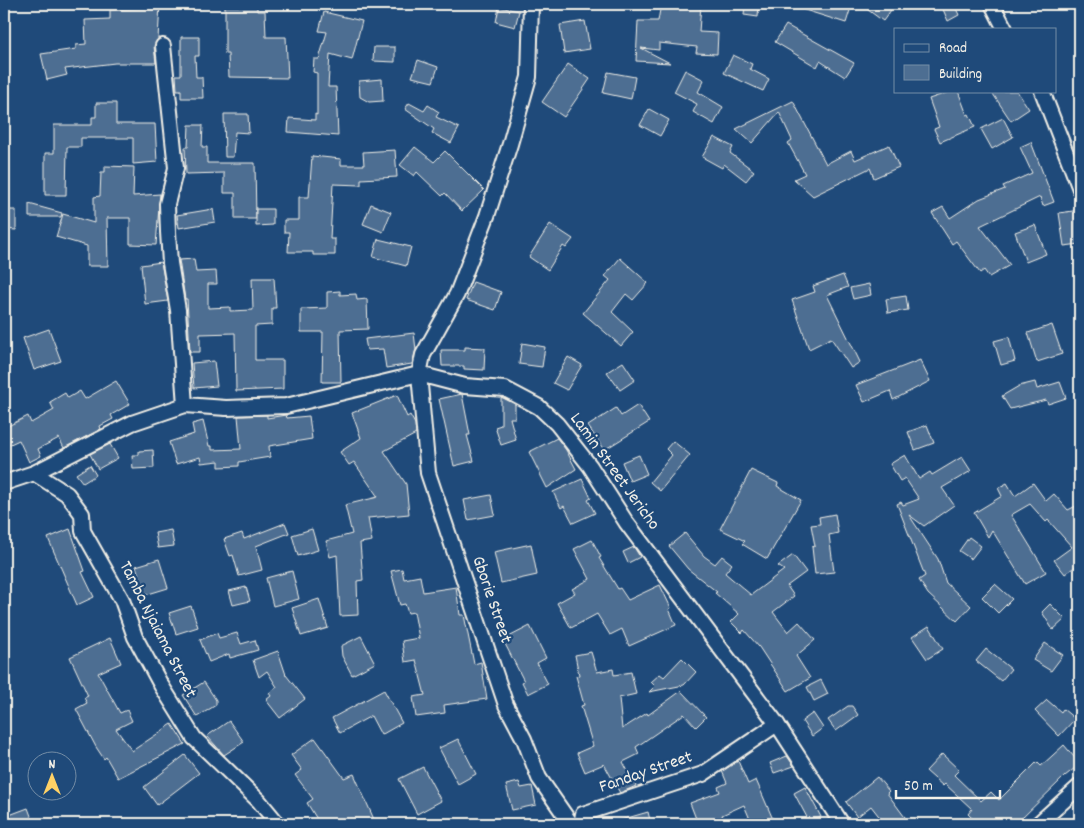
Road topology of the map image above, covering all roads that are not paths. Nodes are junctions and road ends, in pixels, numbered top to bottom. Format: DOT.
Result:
graph roads {
  1 [pos="531,4"];
  2 [pos="992,4"];
  3 [pos="1004,28"];
  4 [pos="164,46"];
  5 [pos="1042,92"];
  6 [pos="1080,189"];
  7 [pos="418,374"];
  8 [pos="185,405"];
  9 [pos="34,474"];
  10 [pos="4,483"];
  11 [pos="777,724"];
  12 [pos="1080,786"];
  13 [pos="278,824"];
  14 [pos="571,824"];
  15 [pos="582,824"];
  16 [pos="842,824"];
  17 [pos="1038,824"];
  1 -- 7 [label="street"];
  2 -- 3 [label="street"];
  4 -- 8 [label="street"];
  5 -- 6 [label="street"];
  7 -- 8 [label="street, Lamin Street Jericho"];
  7 -- 11 [label="street, Lamin Street Jericho"];
  7 -- 14 [label="street, Gborie Street"];
  8 -- 9 [label="street, Lamin Street Jericho"];
  9 -- 10 [label="street, Lamin Street Jericho"];
  9 -- 13 [label="street, Tamba Njaiama Street"];
  11 -- 15 [label="street, Fanday Street"];
  11 -- 16 [label="street, Lamin Street Jericho"];
  12 -- 17 [label="street"];
}
